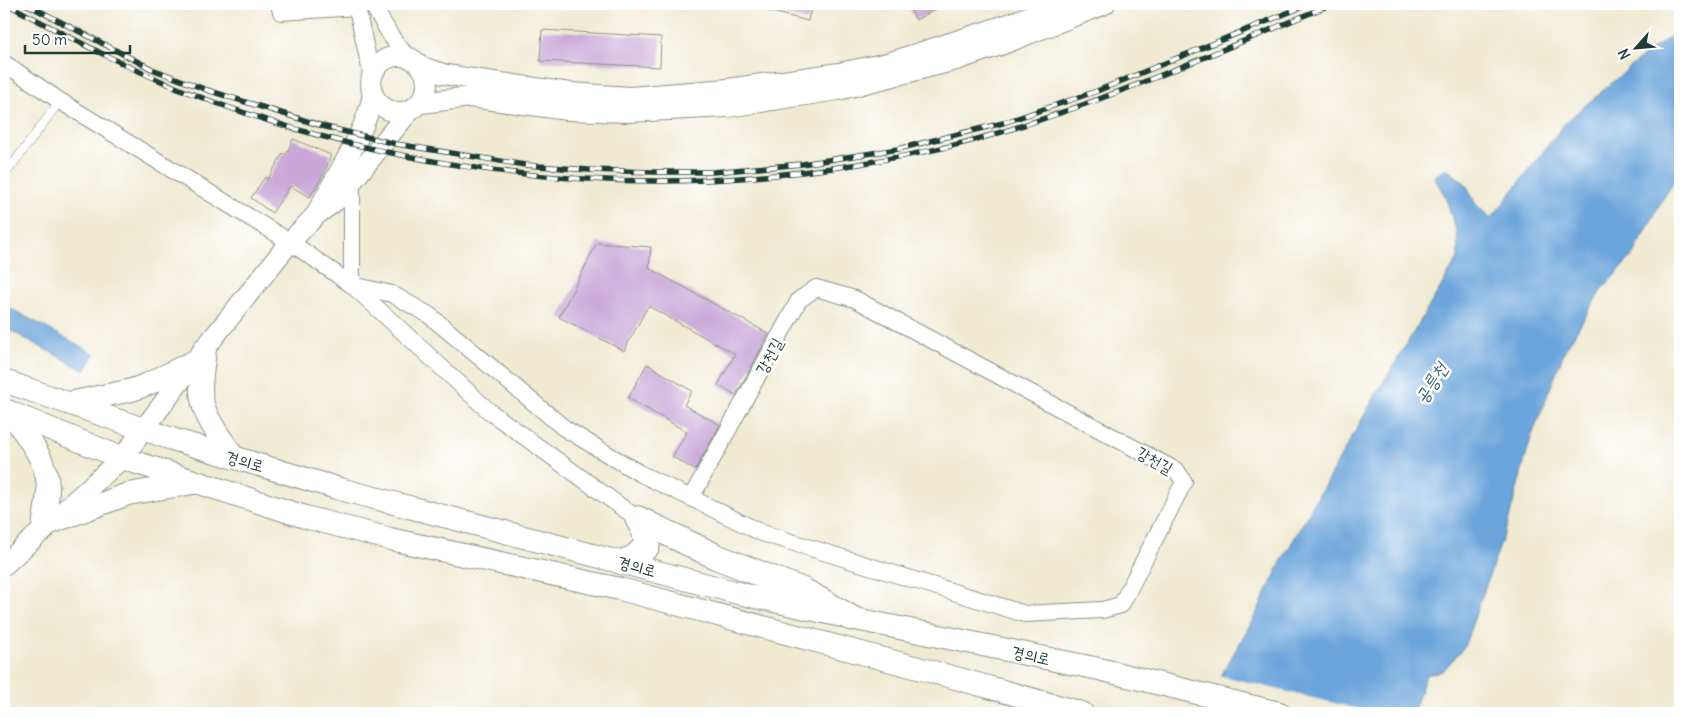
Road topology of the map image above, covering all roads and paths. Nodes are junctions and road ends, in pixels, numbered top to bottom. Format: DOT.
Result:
graph roads {
  1 [pos="279,4"];
  2 [pos="1060,4"];
  3 [pos="1105,4"];
  4 [pos="361,5"];
  5 [pos="414,62"];
  6 [pos="4,63"];
  7 [pos="372,86"];
  8 [pos="60,100"];
  9 [pos="415,107"];
  10 [pos="4,176"];
  11 [pos="352,183"];
  12 [pos="316,215"];
  13 [pos="290,242"];
  14 [pos="352,284"];
  15 [pos="200,355"];
  16 [pos="4,381"];
  17 [pos="68,403"];
  18 [pos="7,411"];
  19 [pos="144,429"];
  20 [pos="122,458"];
  21 [pos="234,458"];
  22 [pos="196,482"];
  23 [pos="691,498"];
  24 [pos="638,519"];
  25 [pos="46,526"];
  26 [pos="622,562"];
  27 [pos="4,565"];
  28 [pos="851,618"];
  29 [pos="1082,713"];
  30 [pos="1279,713"];
  1 -- 4 [label="street"];
  2 -- 5 [label="street"];
  3 -- 9 [label="street"];
  4 -- 5 [label="street"];
  4 -- 7 [label="street"];
  5 -- 7 [label="street"];
  5 -- 9 [label="street"];
  6 -- 8 [label="street"];
  7 -- 9 [label="street"];
  7 -- 12 [label="street"];
  8 -- 10 [label="lane"];
  8 -- 13 [label="street"];
  9 -- 11 [label="street"];
  11 -- 12 [label="street"];
  11 -- 14 [label="street"];
  12 -- 13 [label="street"];
  13 -- 14 [label="street"];
  13 -- 15 [label="street"];
  14 -- 23 [label="street, 강천길"];
  14 -- 24 [label="street"];
  15 -- 17 [label="main road"];
  15 -- 19 [label="street"];
  15 -- 21 [label="main road"];
  16 -- 17 [label="main road, 경의로"];
  17 -- 19 [label="main road, 경의로"];
  18 -- 20 [label="main road, 경의로"];
  18 -- 25 [label="main road"];
  19 -- 20 [label="street"];
  19 -- 21 [label="main road, 경의로"];
  20 -- 22 [label="main road, 경의로"];
  20 -- 25 [label="street"];
  21 -- 26 [label="main road, 경의로"];
  22 -- 25 [label="main road"];
  22 -- 29 [label="main road, 경의로"];
  23 -- 23 [label="street, 강천길"];
  24 -- 26 [label="main road"];
  24 -- 28 [label="main road"];
  25 -- 27 [label="street"];
  26 -- 28 [label="main road, 경의로"];
  28 -- 30 [label="main road, 경의로"];
}
